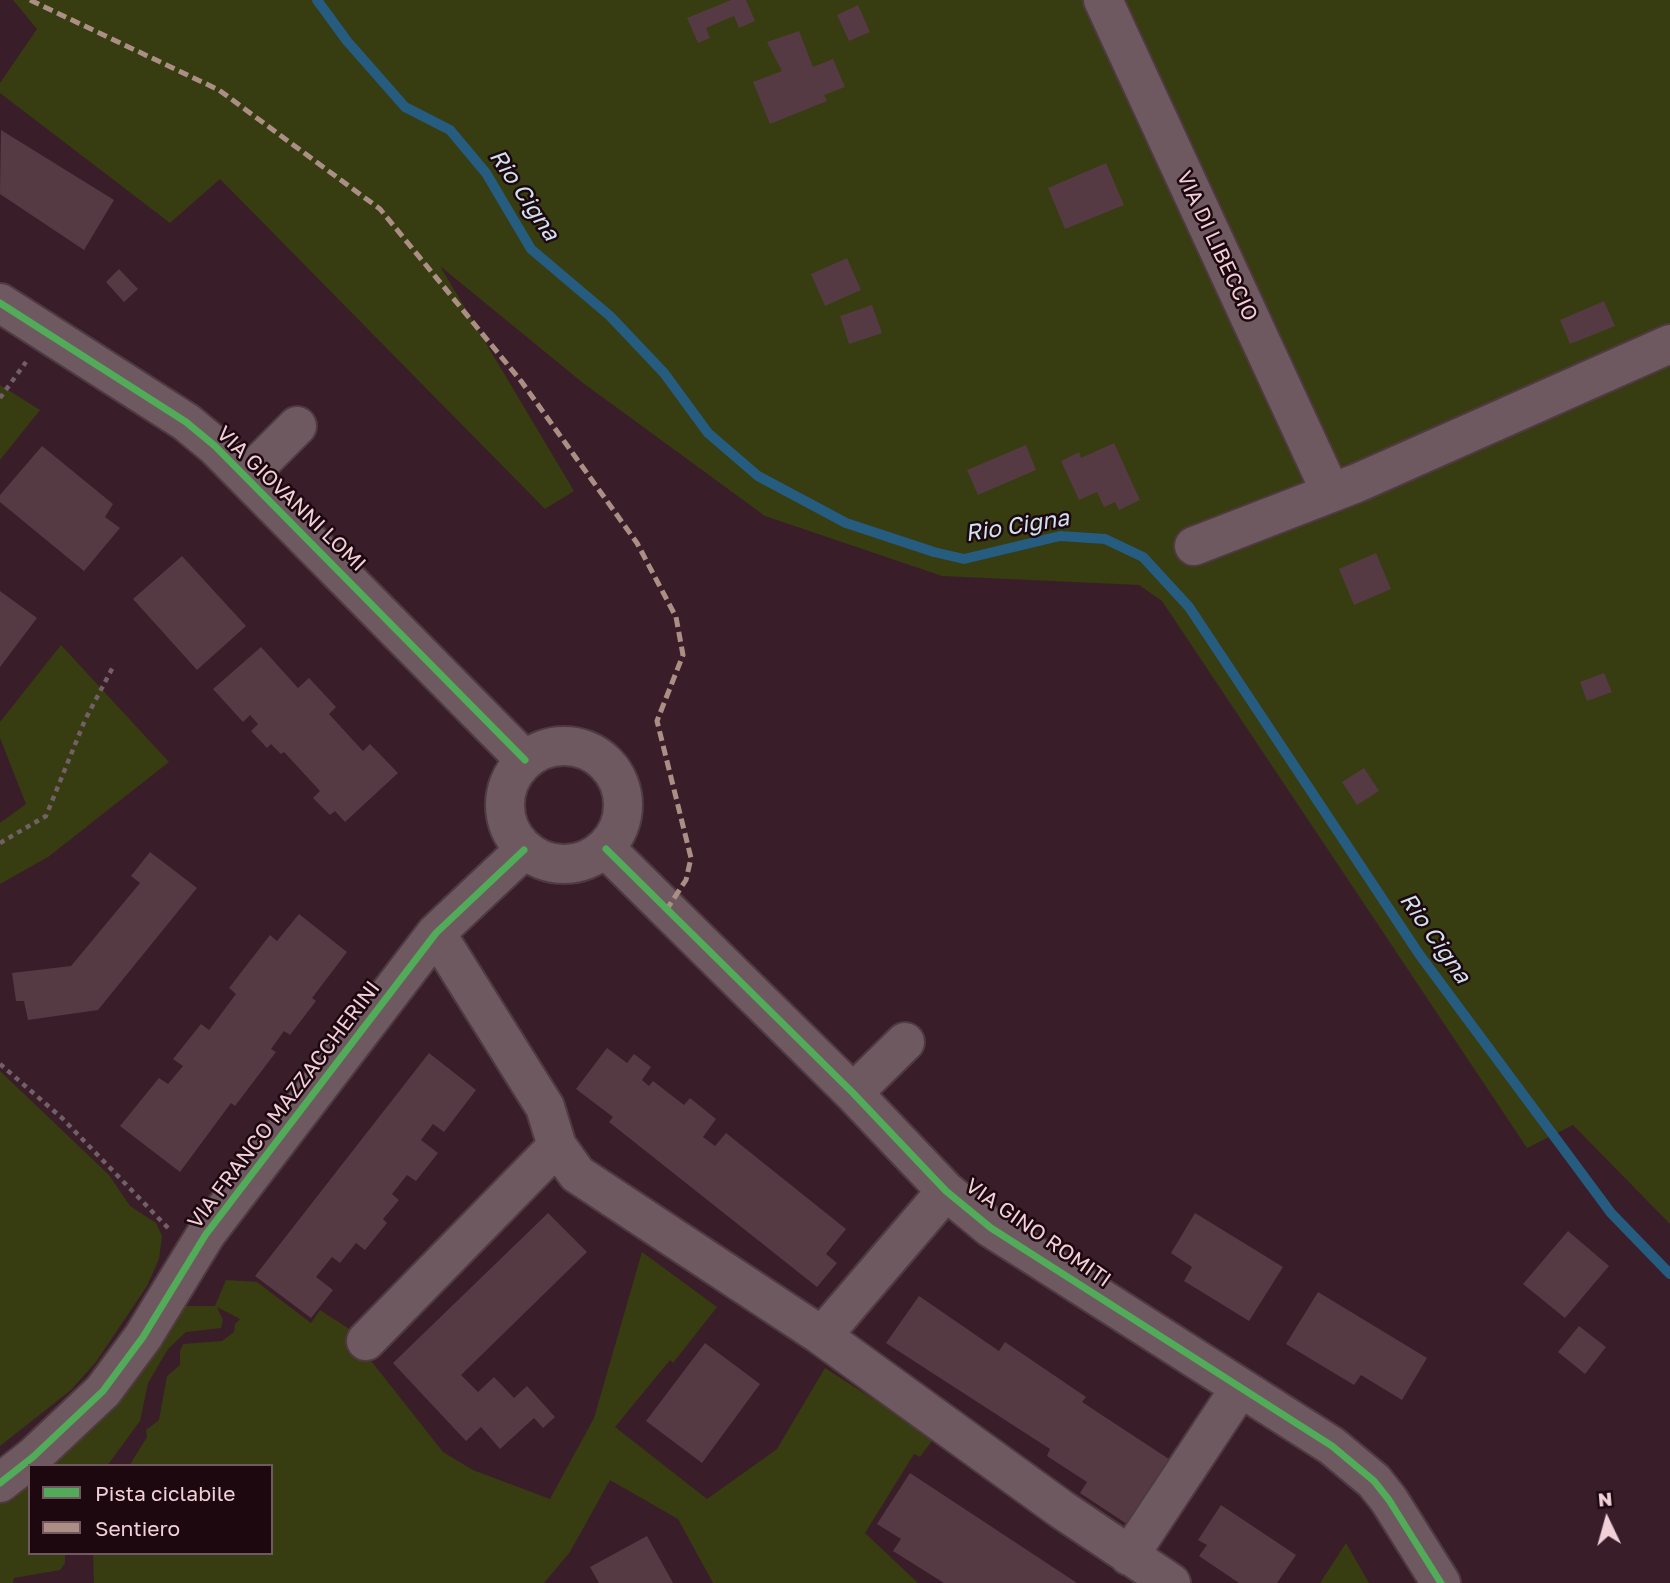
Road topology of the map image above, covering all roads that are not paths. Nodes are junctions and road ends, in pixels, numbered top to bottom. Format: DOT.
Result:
graph roads {
  1 [pos="1103,0"];
  2 [pos="0,303"];
  3 [pos="1670,344"];
  4 [pos="297,426"];
  5 [pos="247,475"];
  6 [pos="1331,493"];
  7 [pos="1194,546"];
  8 [pos="525,760"];
  9 [pos="606,849"];
  10 [pos="524,850"];
  11 [pos="436,933"];
  12 [pos="905,1042"];
  13 [pos="853,1093"];
  14 [pos="557,1146"];
  15 [pos="946,1191"];
  16 [pos="822,1336"];
  17 [pos="366,1341"];
  18 [pos="1240,1388"];
  19 [pos="0,1483"];
  20 [pos="1154,1575"];
  21 [pos="1441,1583"];
  1 -- 6 [label="street, VIA DI LIBECCIO"];
  2 -- 5 [label="street, VIA GIOVANNI LOMI"];
  3 -- 6 [label="street"];
  4 -- 5 [label="street"];
  5 -- 8 [label="street, VIA GIOVANNI LOMI"];
  6 -- 7 [label="street"];
  8 -- 9 [label="street"];
  8 -- 10 [label="street"];
  9 -- 10 [label="street"];
  9 -- 13 [label="street, VIA GINO ROMITI"];
  10 -- 11 [label="street, VIA FRANCO MAZZACCHERINI"];
  11 -- 14 [label="street"];
  11 -- 19 [label="street, VIA FRANCO MAZZACCHERINI"];
  12 -- 13 [label="street"];
  13 -- 15 [label="street, VIA GINO ROMITI"];
  14 -- 16 [label="street"];
  14 -- 17 [label="street"];
  15 -- 16 [label="street"];
  15 -- 18 [label="street, VIA GINO ROMITI"];
  16 -- 20 [label="street"];
  18 -- 20 [label="street"];
  18 -- 21 [label="street, VIA GINO ROMITI"];
}
